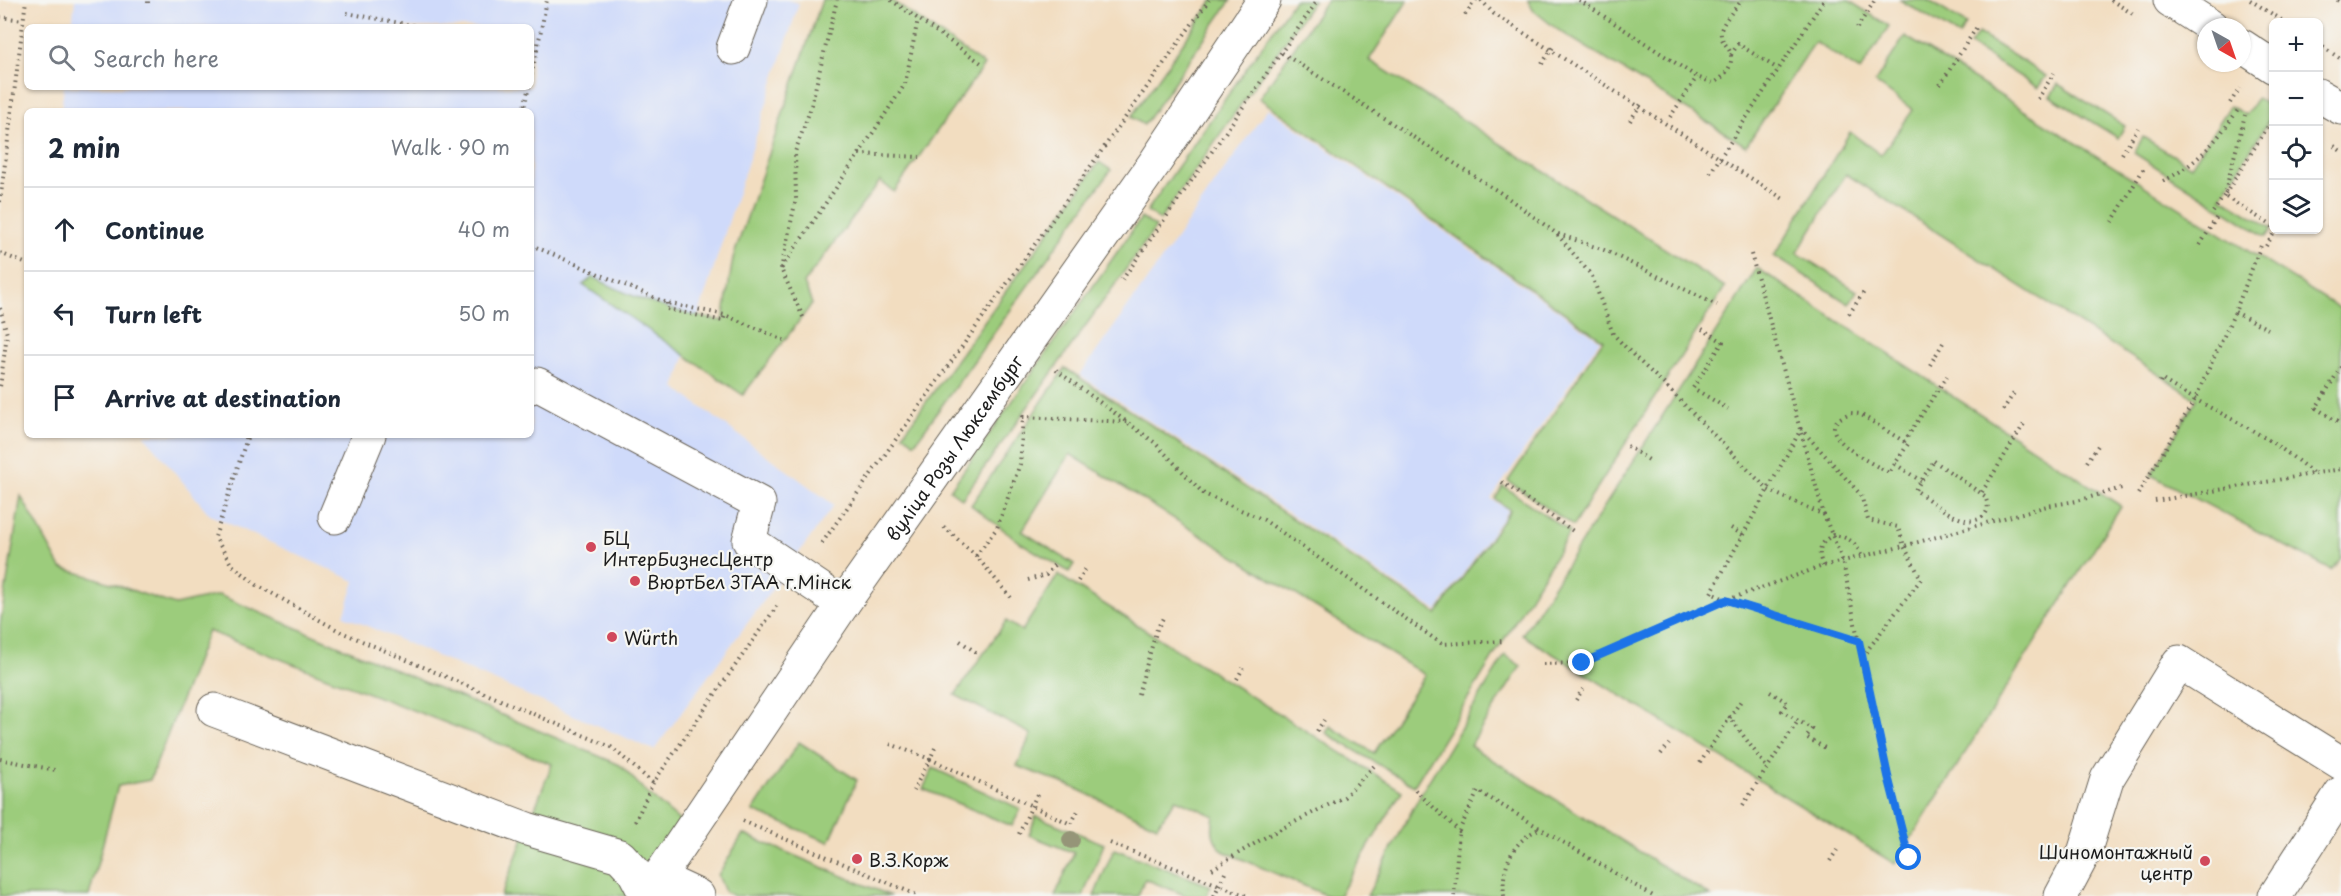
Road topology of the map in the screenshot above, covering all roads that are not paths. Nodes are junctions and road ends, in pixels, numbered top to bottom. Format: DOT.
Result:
graph roads {
  1 [pos="752,0"];
  2 [pos="1264,0"];
  3 [pos="2170,0"];
  4 [pos="2198,18"];
  5 [pos="733,48"];
  6 [pos="2251,52"];
  7 [pos="2269,63"];
  8 [pos="2323,97"];
  9 [pos="2341,108"];
  10 [pos="534,386"];
  11 [pos="368,438"];
  12 [pos="335,517"];
  13 [pos="843,604"];
  14 [pos="214,710"];
  15 [pos="2341,762"];
  16 [pos="2341,793"];
  17 [pos="650,889"];
  18 [pos="698,896"];
  19 [pos="2061,896"];
  20 [pos="2275,896"];
  1 -- 5 [label="street"];
  2 -- 13 [label="street, вуліца Розы Люксембург"];
  3 -- 4 [label="street"];
  6 -- 7 [label="street"];
  8 -- 9 [label="street"];
  10 -- 13 [label="street"];
  11 -- 12 [label="street"];
  13 -- 17 [label="street, вуліца Розы Люксембург"];
  14 -- 17 [label="street"];
  15 -- 19 [label="street"];
  16 -- 20 [label="street"];
  17 -- 18 [label="street"];
}
